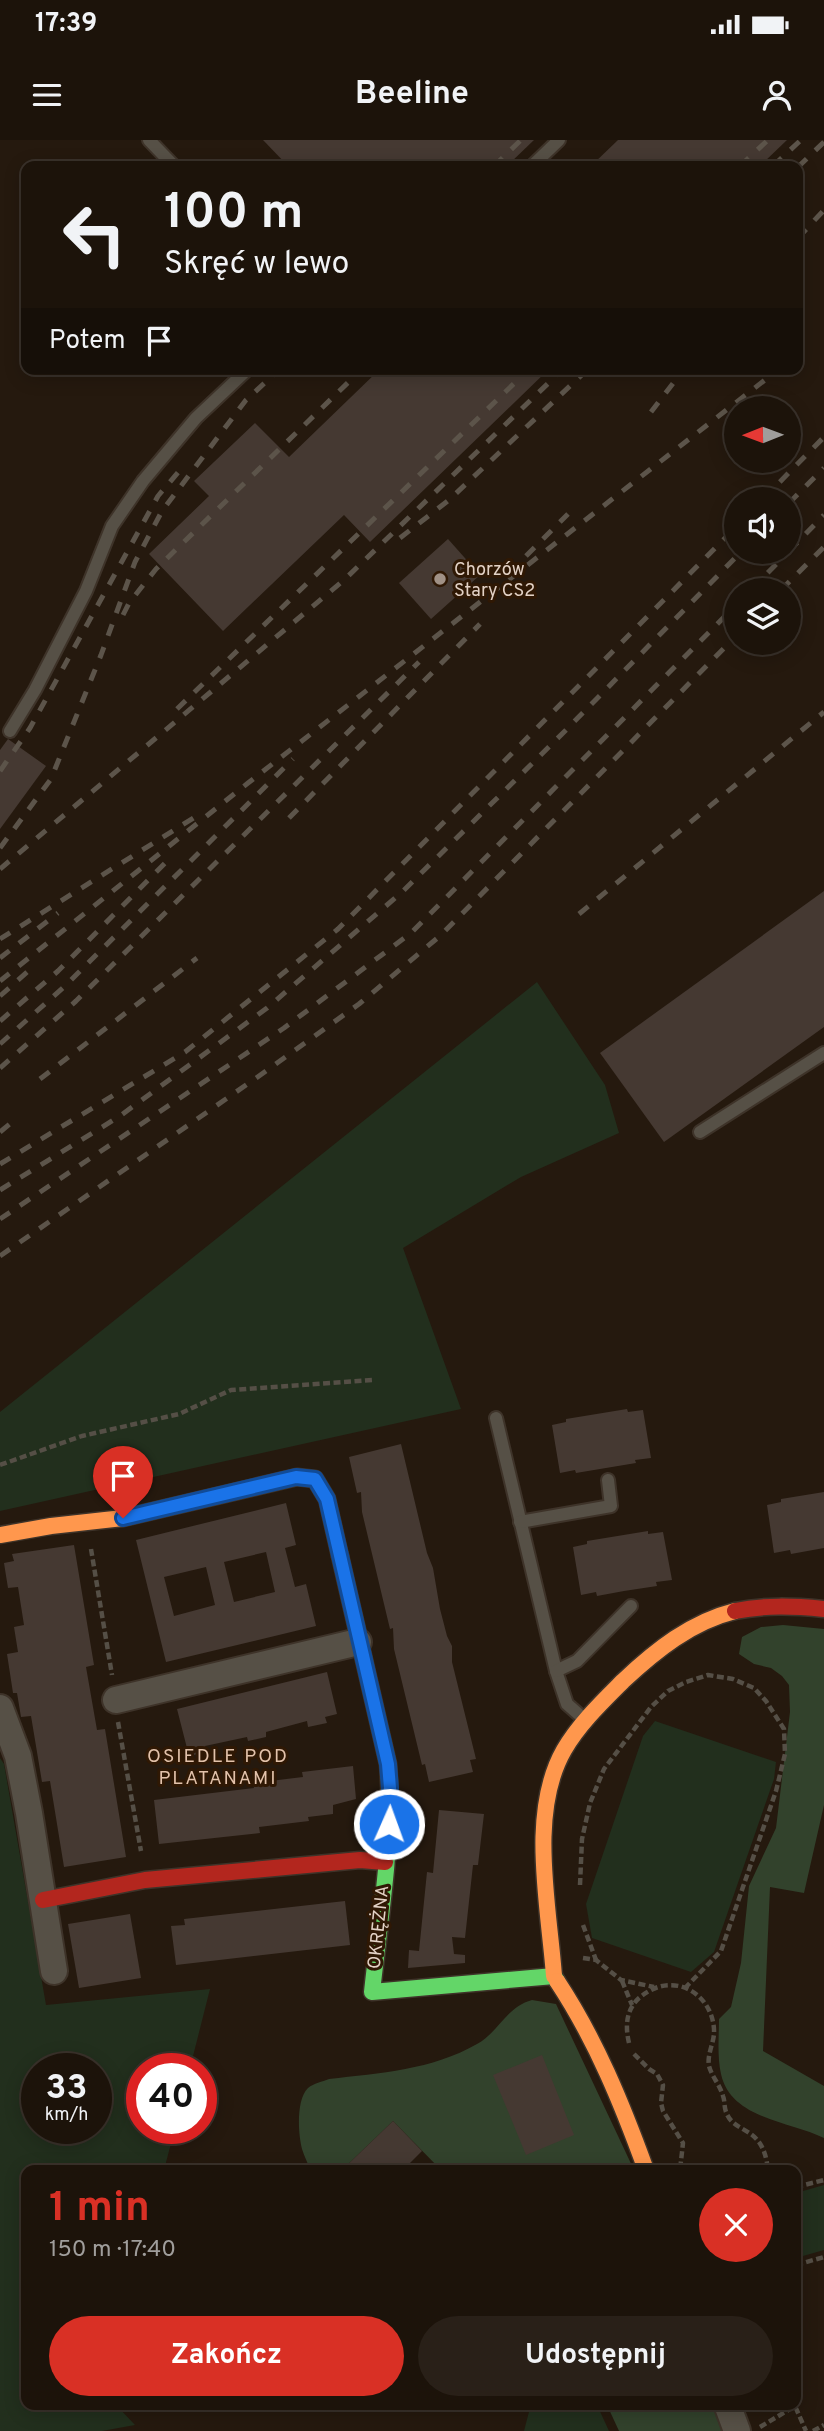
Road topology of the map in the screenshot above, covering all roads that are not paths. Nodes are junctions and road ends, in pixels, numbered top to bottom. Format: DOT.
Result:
graph roads {
  1 [pos="149,140"];
  2 [pos="559,140"];
  3 [pos="169,161"];
  4 [pos="537,161"];
  5 [pos="242,375"];
  6 [pos="10,731"];
  7 [pos="824,1053"];
  8 [pos="700,1132"];
  9 [pos="496,1418"];
  10 [pos="608,1480"];
  11 [pos="520,1522"];
  12 [pos="0,1535"];
  13 [pos="631,1605"];
  14 [pos="824,1609"];
  15 [pos="358,1642"];
  16 [pos="556,1671"];
  17 [pos="116,1700"];
  18 [pos="0,1708"];
  19 [pos="584,1719"];
  20 [pos="385,1862"];
  21 [pos="43,1900"];
  22 [pos="54,1971"];
  23 [pos="554,1976"];
  24 [pos="644,2165"];
  25 [pos="729,2410"];
  26 [pos="737,2431"];
  1 -- 3 [label="lane"];
  2 -- 4 [label="lane"];
  5 -- 6 [label="lane"];
  7 -- 8 [label="lane"];
  9 -- 11 [label="lane"];
  10 -- 11 [label="lane"];
  11 -- 16 [label="lane"];
  12 -- 15 [label="street, OKRĘŻNA"];
  13 -- 16 [label="lane"];
  14 -- 19 [label="street"];
  15 -- 17 [label="street"];
  15 -- 20 [label="street, OKRĘŻNA"];
  16 -- 19 [label="lane"];
  18 -- 21 [label="street"];
  19 -- 23 [label="street"];
  20 -- 21 [label="street"];
  20 -- 23 [label="street, OKRĘŻNA"];
  21 -- 22 [label="street"];
  23 -- 24 [label="street"];
  25 -- 26 [label="street"];
}
